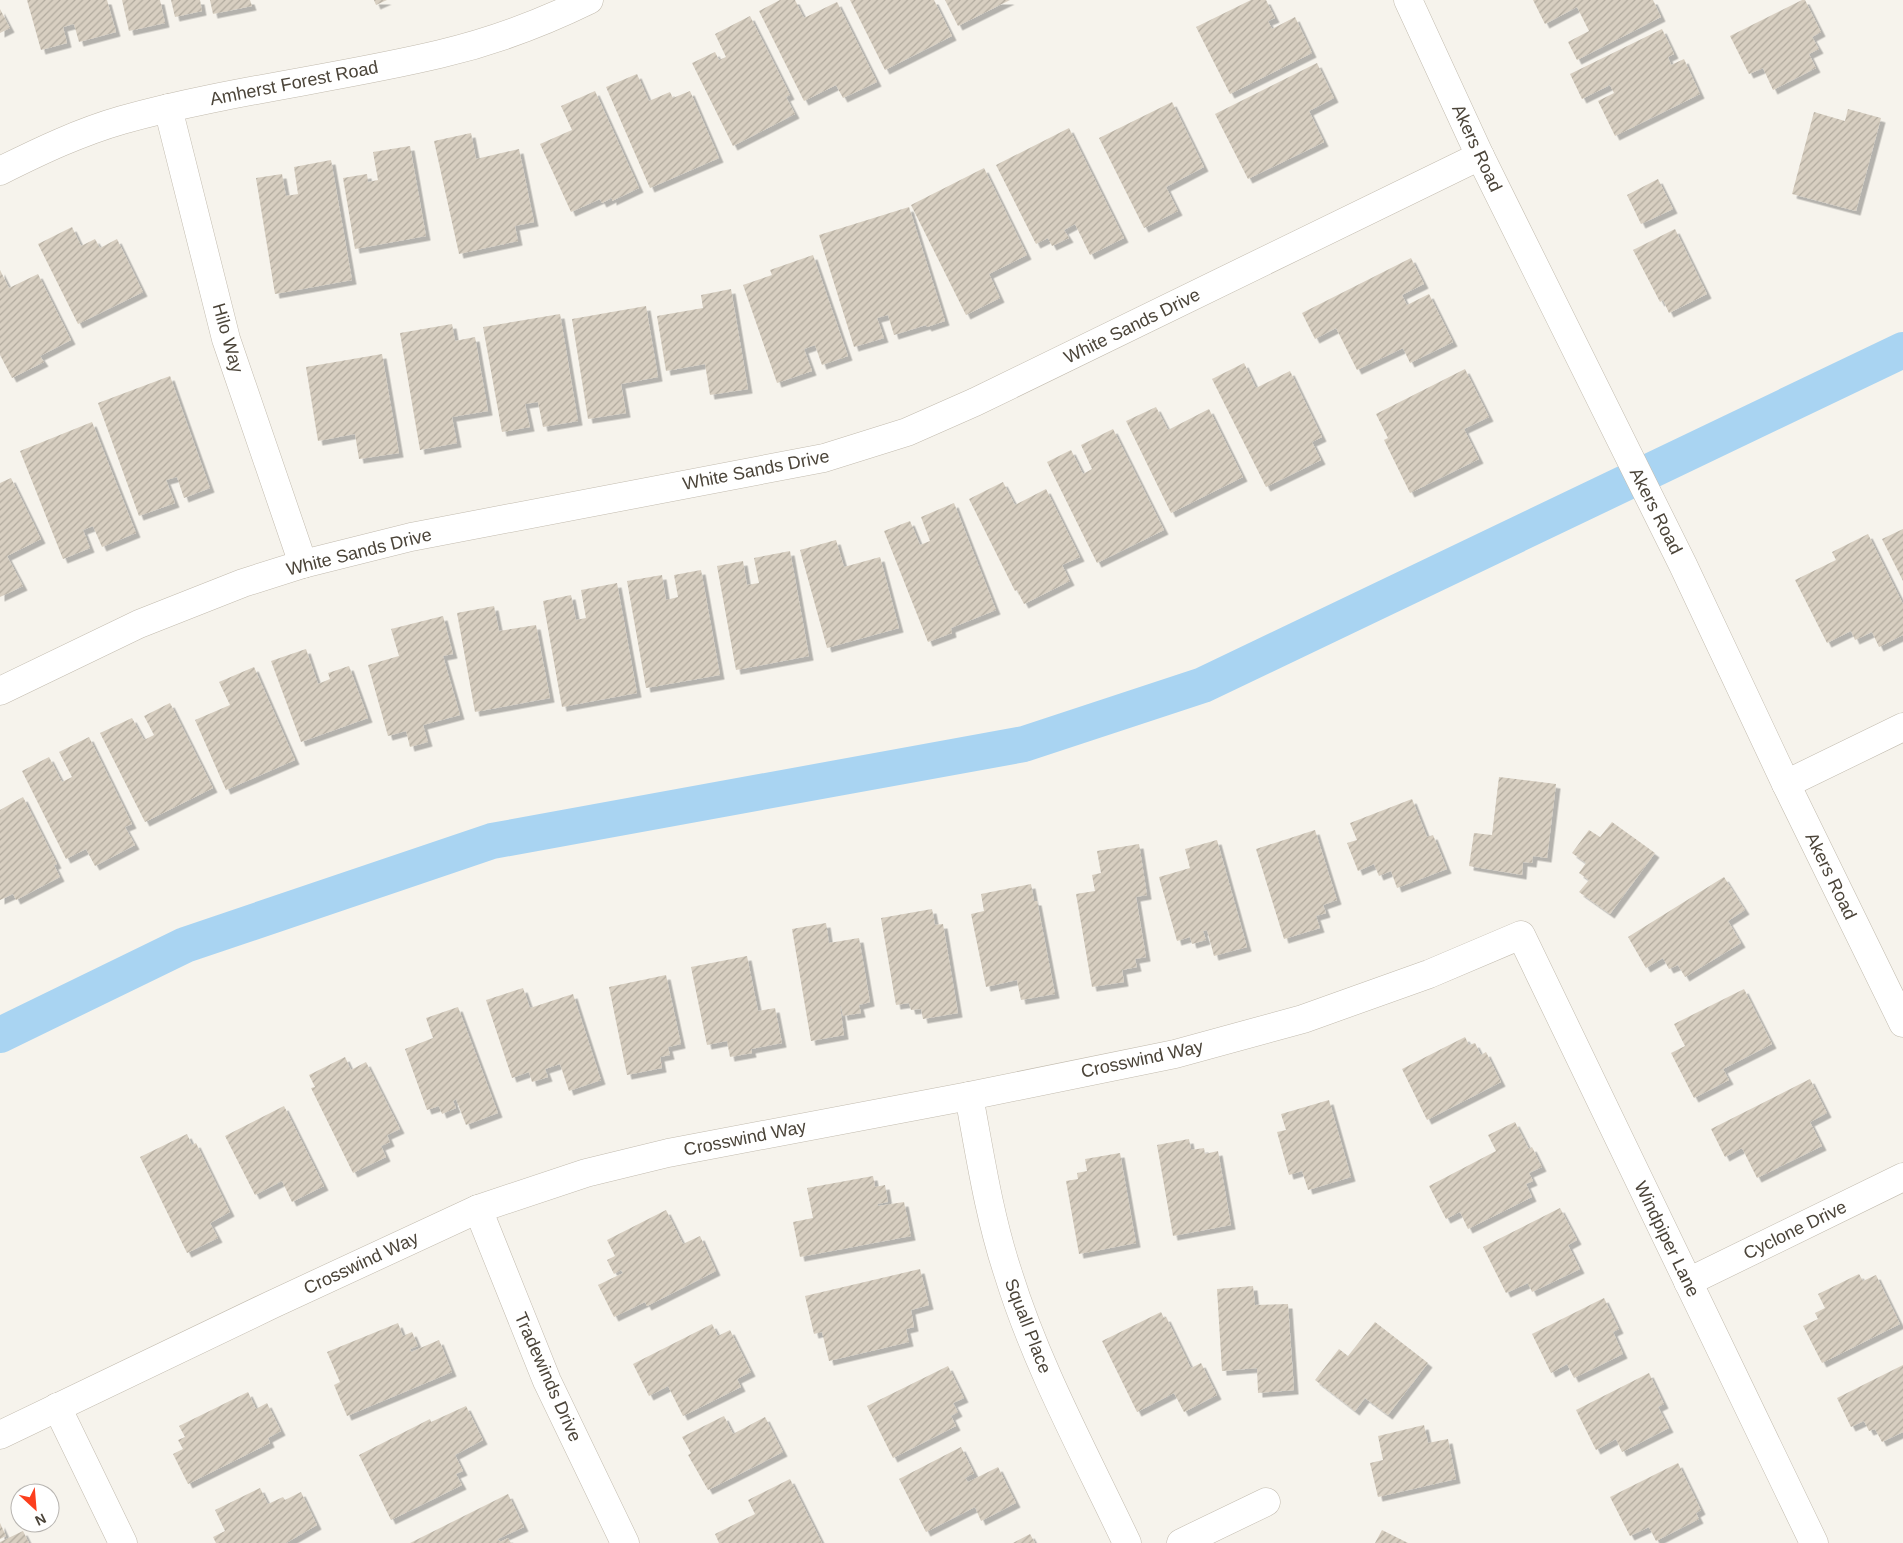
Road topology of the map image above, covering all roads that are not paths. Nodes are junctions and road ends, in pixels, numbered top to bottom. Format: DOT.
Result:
graph roads {
  1 [pos="1408,0"];
  2 [pos="576,3"];
  3 [pos="168,108"];
  4 [pos="1480,156"];
  5 [pos="0,170"];
  6 [pos="302,564"];
  7 [pos="0,691"];
  8 [pos="1903,727"];
  9 [pos="1786,784"];
  10 [pos="1521,935"];
  11 [pos="1903,1023"];
  12 [pos="969,1096"];
  13 [pos="1903,1177"];
  14 [pos="478,1209"];
  15 [pos="1688,1282"];
  16 [pos="57,1407"];
  17 [pos="0,1435"];
  18 [pos="1266,1502"];
  19 [pos="123,1543"];
  20 [pos="625,1543"];
  21 [pos="1127,1543"];
  22 [pos="1181,1543"];
  23 [pos="1814,1543"];
  1 -- 4 [label="street, Akers Road"];
  2 -- 3 [label="street, Amherst Forest Road"];
  3 -- 5 [label="street, Amherst Forest Road"];
  3 -- 6 [label="street, Hilo Way"];
  4 -- 6 [label="street, White Sands Drive"];
  4 -- 9 [label="street, Akers Road"];
  6 -- 7 [label="street, White Sands Drive"];
  8 -- 9 [label="street"];
  9 -- 11 [label="street, Akers Road"];
  10 -- 12 [label="street, Crosswind Way"];
  10 -- 15 [label="street, Windpiper Lane"];
  12 -- 14 [label="street, Crosswind Way"];
  12 -- 21 [label="street, Squall Place"];
  13 -- 15 [label="street, Cyclone Drive"];
  14 -- 16 [label="street, Crosswind Way"];
  14 -- 20 [label="street, Tradewinds Drive"];
  15 -- 23 [label="street, Windpiper Lane"];
  16 -- 17 [label="street, Crosswind Way"];
  16 -- 19 [label="street"];
  18 -- 22 [label="street"];
}
